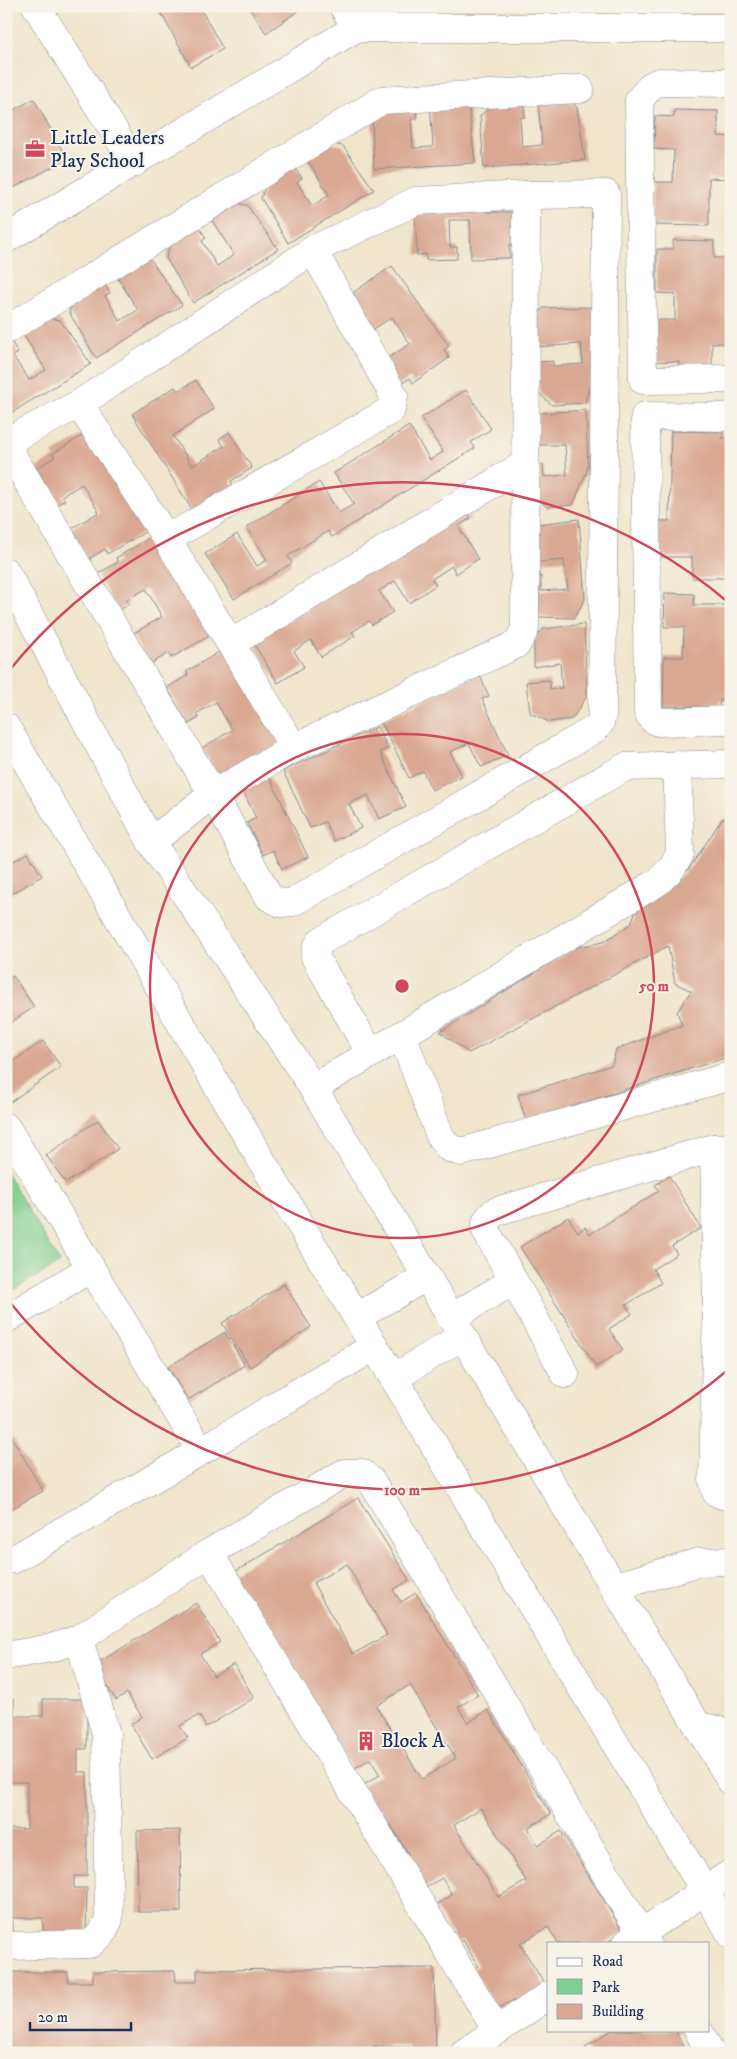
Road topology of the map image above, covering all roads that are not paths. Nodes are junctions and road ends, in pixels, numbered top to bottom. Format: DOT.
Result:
graph roads {
  1 [pos="36,6"];
  2 [pos="350,17"];
  3 [pos="523,17"];
  4 [pos="731,28"];
  5 [pos="731,83"];
  6 [pos="580,89"];
  7 [pos="134,163"];
  8 [pos="526,194"];
  9 [pos="6,239"];
  10 [pos="313,250"];
  11 [pos="6,330"];
  12 [pos="731,379"];
  13 [pos="80,404"];
  14 [pos="731,417"];
  15 [pos="6,444"];
  16 [pos="525,464"];
  17 [pos="167,539"];
  18 [pos="8,580"];
  19 [pos="232,643"];
  20 [pos="731,720"];
  21 [pos="6,727"];
  22 [pos="294,748"];
  23 [pos="731,764"];
  24 [pos="677,765"];
  25 [pos="213,794"];
  26 [pos="150,842"];
  27 [pos="402,1035"];
  28 [pos="371,1054"];
  29 [pos="731,1076"];
  30 [pos="313,1088"];
  31 [pos="6,1127"];
  32 [pos="722,1148"];
  33 [pos="91,1268"];
  34 [pos="426,1277"];
  35 [pos="514,1281"];
  36 [pos="357,1317"];
  37 [pos="6,1319"];
  38 [pos="457,1327"];
  39 [pos="375,1346"];
  40 [pos="565,1374"];
  41 [pos="394,1378"];
  42 [pos="201,1451"];
  43 [pos="731,1495"];
  44 [pos="209,1553"];
  45 [pos="6,1560"];
  46 [pos="731,1562"];
  47 [pos="614,1587"];
  48 [pos="79,1639"];
  49 [pos="6,1656"];
  50 [pos="698,1726"];
  51 [pos="731,1733"];
  52 [pos="731,1781"];
  53 [pos="731,1873"];
  54 [pos="704,1891"];
  55 [pos="731,1934"];
  56 [pos="639,1940"];
  57 [pos="6,1946"];
  58 [pos="547,1997"];
  59 [pos="497,2030"];
  60 [pos="699,2032"];
  61 [pos="464,2053"];
  62 [pos="711,2053"];
  1 -- 7 [label="street"];
  2 -- 3 [label="street"];
  2 -- 7 [label="street"];
  3 -- 4 [label="street"];
  5 -- 12 [label="street"];
  6 -- 11 [label="street"];
  7 -- 9 [label="street"];
  8 -- 10 [label="street"];
  8 -- 16 [label="street"];
  8 -- 25 [label="street"];
  10 -- 13 [label="street"];
  10 -- 17 [label="street"];
  13 -- 15 [label="street"];
  13 -- 17 [label="street"];
  14 -- 20 [label="street"];
  15 -- 25 [label="street"];
  16 -- 19 [label="street"];
  16 -- 22 [label="street"];
  17 -- 19 [label="street"];
  18 -- 26 [label="street"];
  19 -- 22 [label="street"];
  21 -- 36 [label="street"];
  22 -- 25 [label="street"];
  23 -- 24 [label="street"];
  24 -- 27 [label="street"];
  24 -- 28 [label="street"];
  25 -- 26 [label="street"];
  26 -- 30 [label="street"];
  27 -- 28 [label="street"];
  27 -- 29 [label="street"];
  28 -- 30 [label="street"];
  30 -- 34 [label="street"];
  31 -- 33 [label="street"];
  32 -- 35 [label="street"];
  32 -- 43 [label="street"];
  33 -- 37 [label="street"];
  33 -- 42 [label="street"];
  34 -- 36 [label="street"];
  34 -- 38 [label="street"];
  35 -- 38 [label="street"];
  35 -- 40 [label="street"];
  36 -- 39 [label="street"];
  38 -- 41 [label="street"];
  38 -- 47 [label="street"];
  39 -- 41 [label="street"];
  39 -- 42 [label="street"];
  41 -- 54 [label="street"];
  42 -- 45 [label="street"];
  44 -- 48 [label="street"];
  44 -- 56 [label="street"];
  44 -- 59 [label="street"];
  46 -- 47 [label="street"];
  47 -- 50 [label="street"];
  48 -- 49 [label="street"];
  48 -- 57 [label="street"];
  50 -- 51 [label="street"];
  50 -- 52 [label="street"];
  53 -- 54 [label="street"];
  54 -- 55 [label="street"];
  54 -- 56 [label="street"];
  58 -- 59 [label="street"];
  59 -- 61 [label="street"];
  60 -- 62 [label="street"];
}
